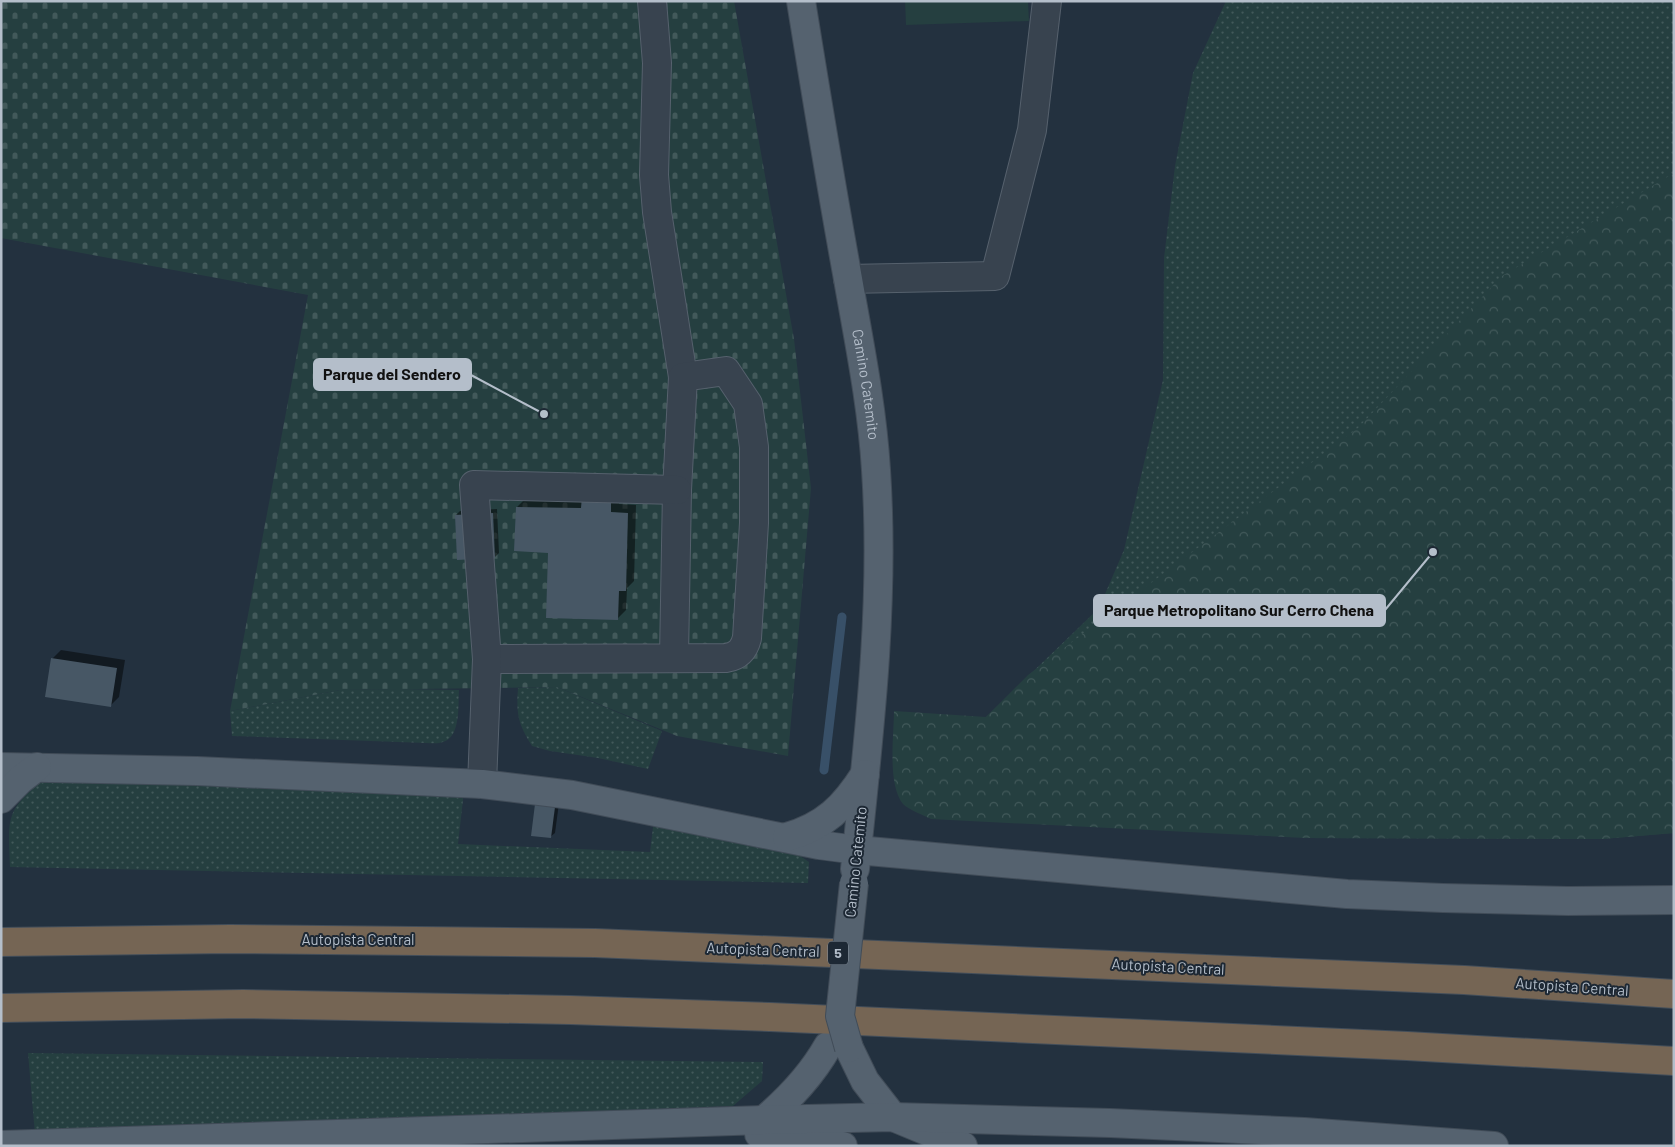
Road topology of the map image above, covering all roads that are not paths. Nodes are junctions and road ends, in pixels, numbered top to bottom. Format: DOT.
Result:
graph roads {
  1 [pos="652,1"];
  2 [pos="801,1"];
  3 [pos="1047,1"];
  4 [pos="848,279"];
  5 [pos="683,378"];
  6 [pos="677,490"];
  7 [pos="674,657"];
  8 [pos="487,659"];
  9 [pos="1,767"];
  10 [pos="37,767"];
  11 [pos="866,773"];
  12 [pos="482,784"];
  13 [pos="1,799"];
  14 [pos="787,837"];
  15 [pos="857,850"];
  16 [pos="1674,900"];
  17 [pos="1,942"];
  18 [pos="1674,994"];
  19 [pos="1,1008"];
  20 [pos="838,1047"];
  21 [pos="1674,1061"];
  22 [pos="893,1117"];
  23 [pos="764,1120"];
  24 [pos="653,1123"];
  25 [pos="1296,1139"];
  26 [pos="1,1145"];
  27 [pos="1481,1145"];
  28 [pos="843,1146"];
  29 [pos="962,1146"];
  1 -- 5 [label="street"];
  2 -- 4 [label="main road, Camino Catemito"];
  3 -- 4 [label="street"];
  4 -- 11 [label="main road, Camino Catemito"];
  5 -- 6 [label="street"];
  5 -- 7 [label="street"];
  6 -- 7 [label="street"];
  6 -- 8 [label="street"];
  7 -- 8 [label="street"];
  8 -- 12 [label="street"];
  9 -- 10 [label="main road"];
  10 -- 12 [label="main road"];
  10 -- 13 [label="main road"];
  11 -- 14 [label="main road, Camino Catemito"];
  11 -- 15 [label="main road, Camino Catemito"];
  12 -- 14 [label="main road"];
  14 -- 15 [label="main road"];
  15 -- 16 [label="main road"];
  15 -- 20 [label="main road, Camino Catemito, bridge"];
  17 -- 18 [label="highway, Autopista Central / 5"];
  19 -- 21 [label="highway"];
  20 -- 22 [label="main road"];
  20 -- 23 [label="main road, Camino Catemito"];
  22 -- 23 [label="main road"];
  22 -- 25 [label="main road"];
  22 -- 29 [label="main road"];
  23 -- 24 [label="main road"];
  24 -- 26 [label="main road"];
  24 -- 28 [label="main road"];
  25 -- 27 [label="main road"];
}
